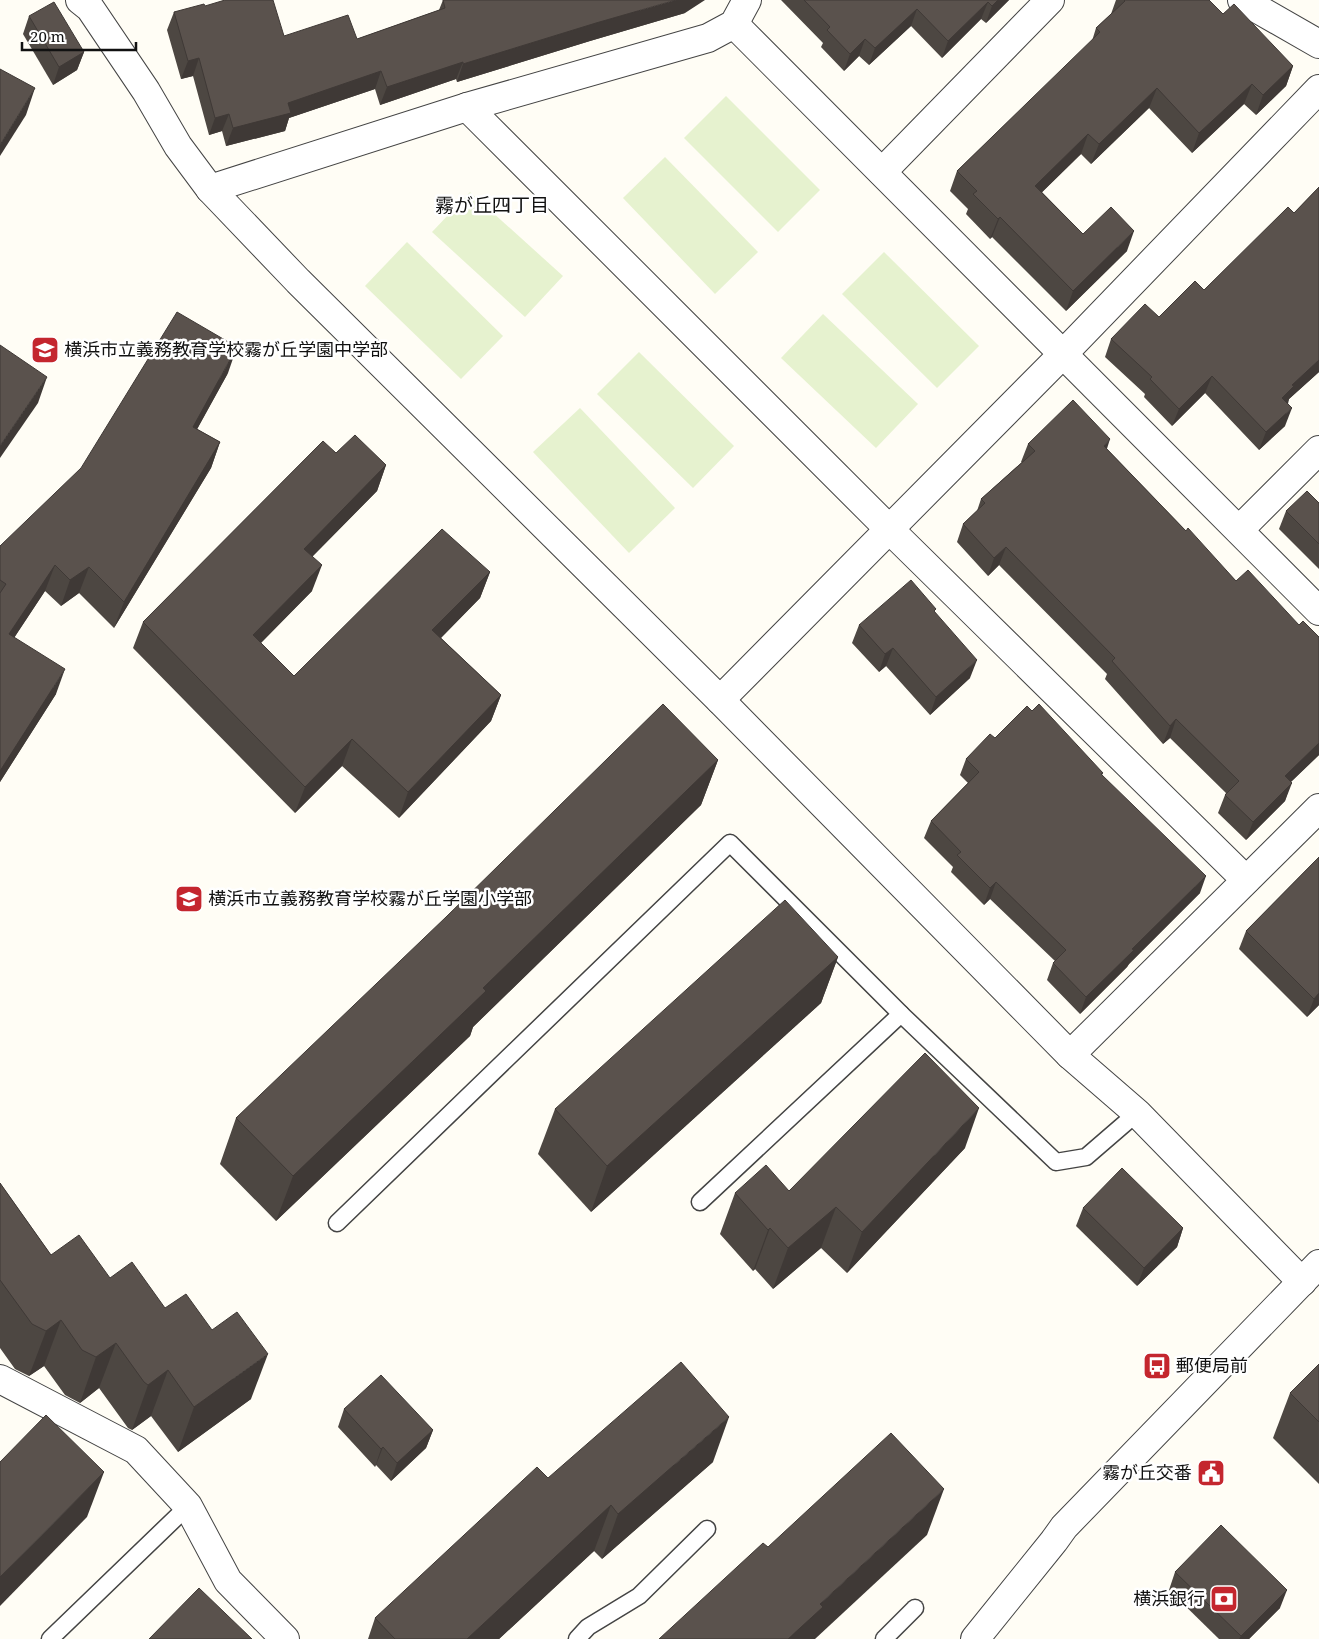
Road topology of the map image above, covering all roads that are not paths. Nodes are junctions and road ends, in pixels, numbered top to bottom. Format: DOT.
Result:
graph roads {
  1 [pos="80,0"];
  2 [pos="747,0"];
  3 [pos="1050,0"];
  4 [pos="1242,0"];
  5 [pos="734,24"];
  6 [pos="1319,44"];
  7 [pos="1319,89"];
  8 [pos="467,107"];
  9 [pos="882,172"];
  10 [pos="210,189"];
  11 [pos="1062,355"];
  12 [pos="1319,450"];
  13 [pos="889,529"];
  14 [pos="1239,530"];
  15 [pos="1319,611"];
  16 [pos="720,700"];
  17 [pos="1319,808"];
  18 [pos="1246,880"];
  19 [pos="901,1014"];
  20 [pos="1070,1055"];
  21 [pos="1137,1113"];
  22 [pos="700,1202"];
  23 [pos="337,1223"];
  24 [pos="1310,1273"];
  25 [pos="0,1379"];
  26 [pos="188,1506"];
  27 [pos="707,1529"];
  28 [pos="915,1608"];
  29 [pos="50,1639"];
  30 [pos="285,1639"];
  31 [pos="577,1639"];
  32 [pos="884,1639"];
  33 [pos="975,1639"];
  1 -- 10 [label="street"];
  2 -- 5 [label="street"];
  3 -- 9 [label="street"];
  4 -- 6 [label="street"];
  5 -- 8 [label="street"];
  5 -- 9 [label="street"];
  7 -- 11 [label="street"];
  8 -- 10 [label="street"];
  8 -- 13 [label="street"];
  9 -- 11 [label="street"];
  10 -- 16 [label="street"];
  11 -- 13 [label="street"];
  11 -- 14 [label="street"];
  12 -- 14 [label="street"];
  13 -- 16 [label="street"];
  13 -- 18 [label="street"];
  14 -- 15 [label="street"];
  16 -- 20 [label="street"];
  17 -- 18 [label="street"];
  18 -- 20 [label="street"];
  19 -- 21 [label="lane"];
  19 -- 22 [label="lane"];
  19 -- 23 [label="lane"];
  20 -- 21 [label="street"];
  21 -- 24 [label="street"];
  24 -- 33 [label="street"];
  25 -- 26 [label="street"];
  26 -- 29 [label="lane"];
  26 -- 30 [label="street"];
  27 -- 31 [label="lane"];
  28 -- 32 [label="lane"];
}
